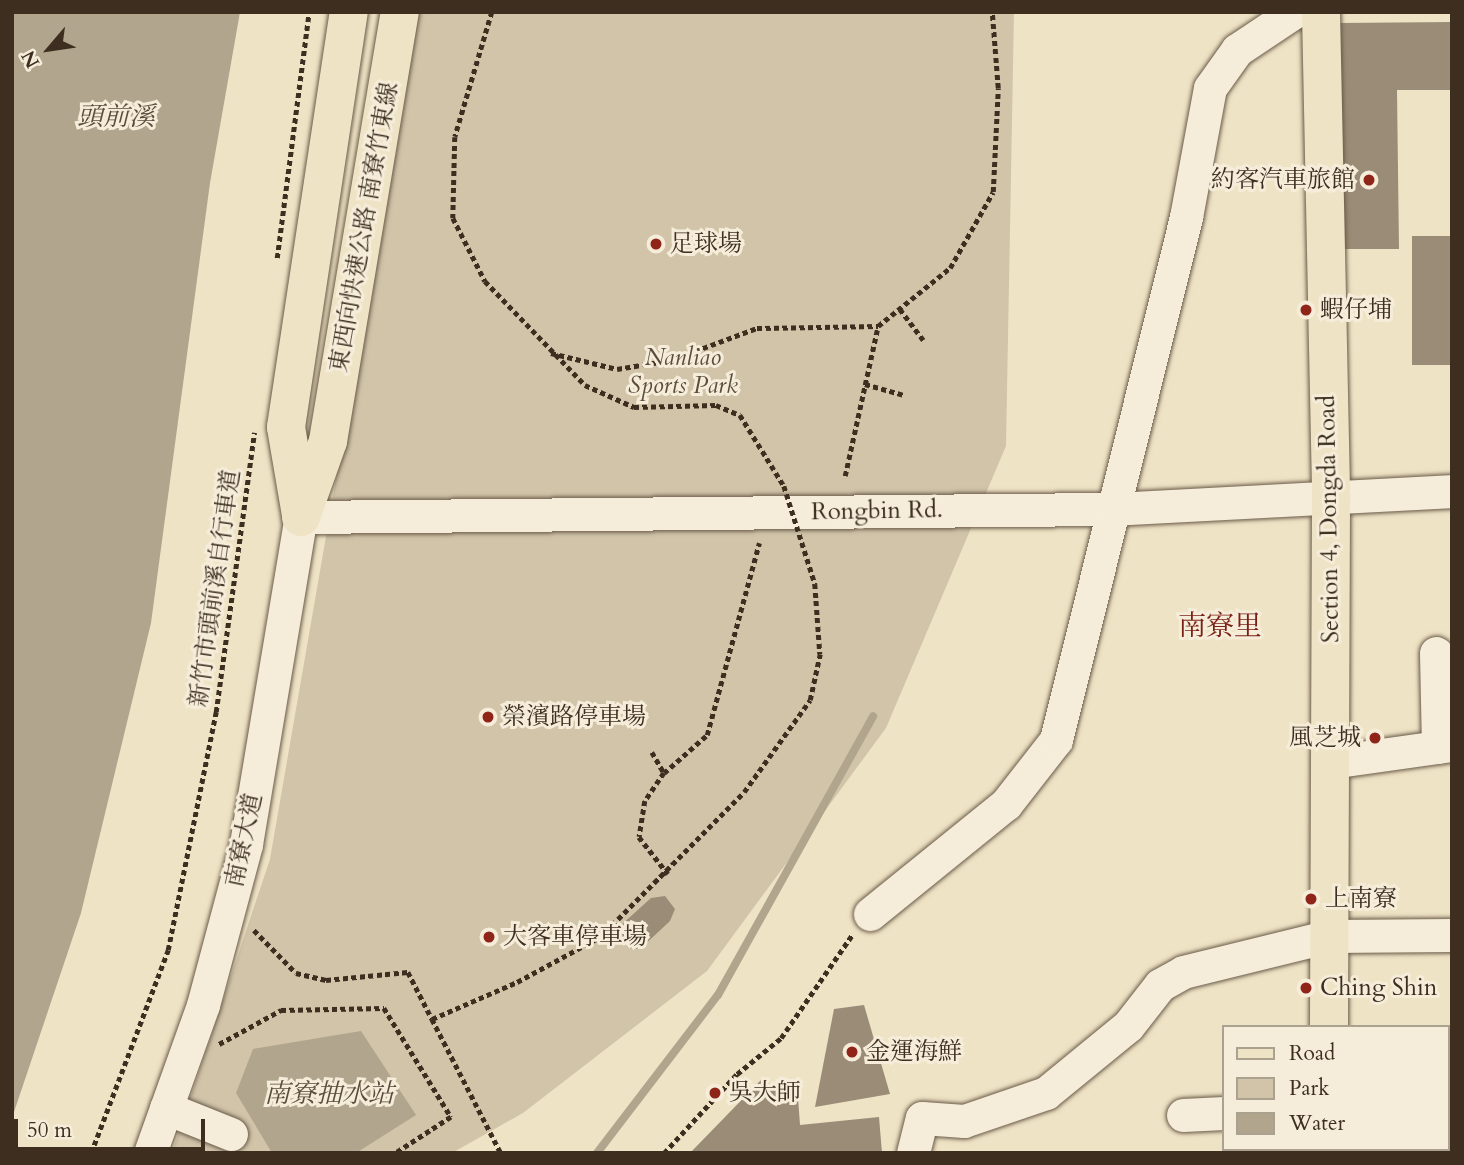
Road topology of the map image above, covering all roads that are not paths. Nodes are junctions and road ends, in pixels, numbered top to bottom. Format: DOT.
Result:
graph roads {
  1 [pos="349,12"];
  2 [pos="400,12"];
  3 [pos="1294,12"];
  4 [pos="1321,12"];
  5 [pos="1452,491"];
  6 [pos="1331,500"];
  7 [pos="1112,509"];
  8 [pos="301,517"];
  9 [pos="1436,653"];
  10 [pos="1445,746"];
  11 [pos="1331,762"];
  12 [pos="870,914"];
  13 [pos="1452,935"];
  14 [pos="1330,936"];
  15 [pos="1329,1025"];
  16 [pos="166,1108"];
  17 [pos="1222,1113"];
  18 [pos="1183,1115"];
  19 [pos="231,1134"];
  20 [pos="150,1153"];
  21 [pos="913,1153"];
  1 -- 8 [label="main road, 東西向快速公路 南寮竹東線"];
  2 -- 8 [label="main road, 東西向快速公路 南寮竹東線"];
  3 -- 7 [label="street"];
  4 -- 6 [label="main road, Section 4, Dongda Road"];
  5 -- 6 [label="street, Rongbin Rd."];
  6 -- 7 [label="street, Rongbin Rd."];
  6 -- 11 [label="main road, Section 4, Dongda Road"];
  7 -- 8 [label="street, Rongbin Rd."];
  7 -- 12 [label="street"];
  8 -- 16 [label="street, 南寮大道"];
  9 -- 10 [label="street"];
  10 -- 11 [label="street"];
  11 -- 14 [label="main road, Section 4, Dongda Road"];
  13 -- 14 [label="street"];
  14 -- 15 [label="main road, Section 4, Dongda Road"];
  14 -- 21 [label="street"];
  16 -- 19 [label="street"];
  16 -- 20 [label="street, 南寮大道"];
  17 -- 18 [label="street"];
}
